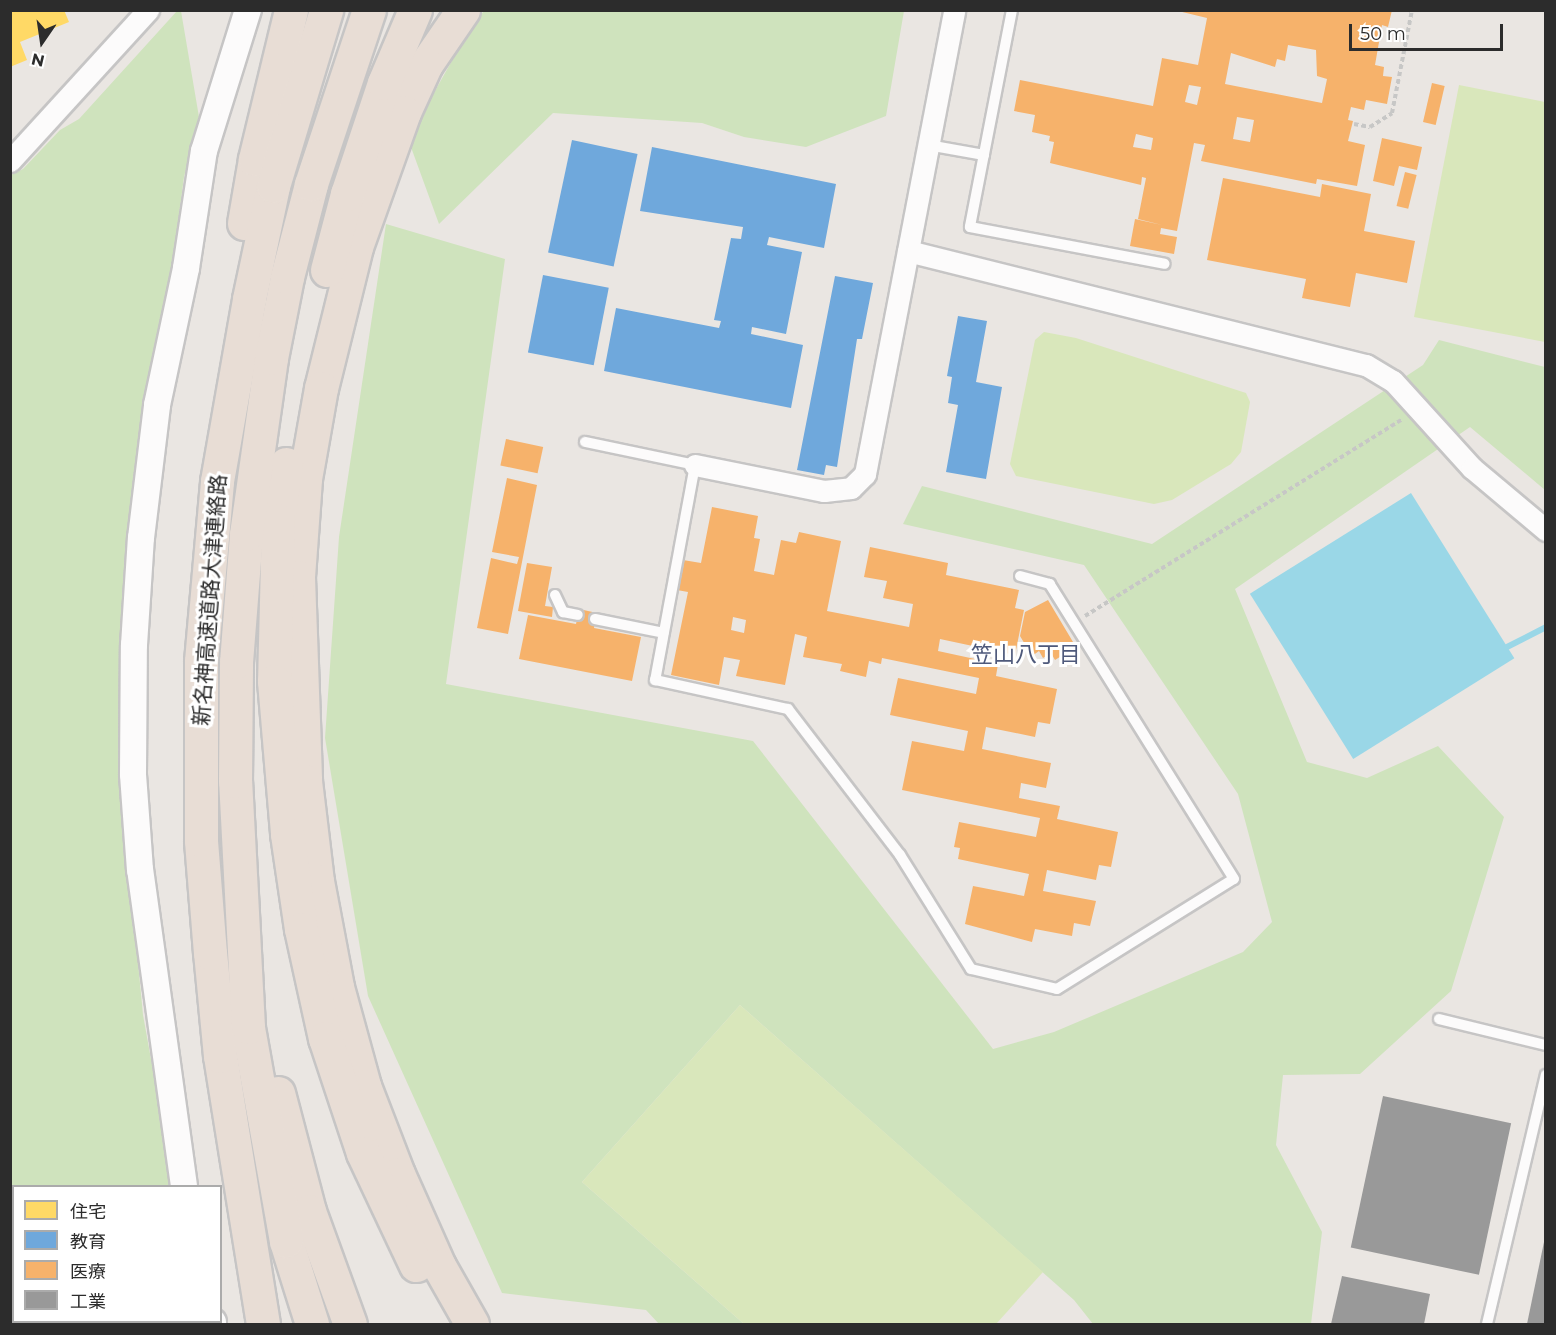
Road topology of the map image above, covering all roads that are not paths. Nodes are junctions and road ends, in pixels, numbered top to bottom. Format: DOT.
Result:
graph roads {
  1 [pos="148,10"];
  2 [pos="248,10"];
  3 [pos="291,10"];
  4 [pos="326,10"];
  5 [pos="369,10"];
  6 [pos="415,10"];
  7 [pos="428,10"];
  8 [pos="463,10"];
  9 [pos="954,10"];
  10 [pos="1012,10"];
  11 [pos="384,83"];
  12 [pos="928,145"];
  13 [pos="984,155"];
  14 [pos="10,161"];
  15 [pos="908,252"];
  16 [pos="1165,264"];
  17 [pos="585,442"];
  18 [pos="695,465"];
  19 [pos="217,481"];
  20 [pos="1545,530"];
  21 [pos="1020,576"];
  22 [pos="555,595"];
  23 [pos="578,615"];
  24 [pos="595,619"];
  25 [pos="664,633"];
  26 [pos="238,842"];
  27 [pos="1439,1019"];
  28 [pos="1545,1045"];
  29 [pos="1545,1075"];
  30 [pos="238,1165"];
  31 [pos="184,1185"];
  32 [pos="263,1324"];
  33 [pos="282,1324"];
  34 [pos="312,1324"];
  35 [pos="350,1324"];
  36 [pos="447,1324"];
  37 [pos="472,1324"];
  38 [pos="1486,1324"];
  1 -- 14 [label="street"];
  2 -- 31 [label="street"];
  3 -- 19 [label="highway"];
  4 -- 19 [label="highway, 新名神高速道路大津連絡路"];
  5 -- 26 [label="highway, 新名神高速道路大津連絡路"];
  6 -- 11 [label="highway"];
  7 -- 11 [label="highway"];
  8 -- 37 [label="highway"];
  9 -- 12 [label="street"];
  10 -- 13 [label="lane"];
  11 -- 36 [label="highway"];
  12 -- 13 [label="lane"];
  12 -- 15 [label="street"];
  13 -- 16 [label="lane"];
  15 -- 18 [label="street"];
  15 -- 20 [label="street"];
  17 -- 18 [label="lane"];
  18 -- 25 [label="lane"];
  19 -- 30 [label="highway, 新名神高速道路大津連絡路"];
  21 -- 25 [label="lane"];
  22 -- 23 [label="lane"];
  24 -- 25 [label="lane"];
  26 -- 34 [label="highway"];
  26 -- 35 [label="highway"];
  27 -- 28 [label="lane"];
  29 -- 38 [label="lane"];
  30 -- 32 [label="highway"];
  30 -- 33 [label="highway"];
}
